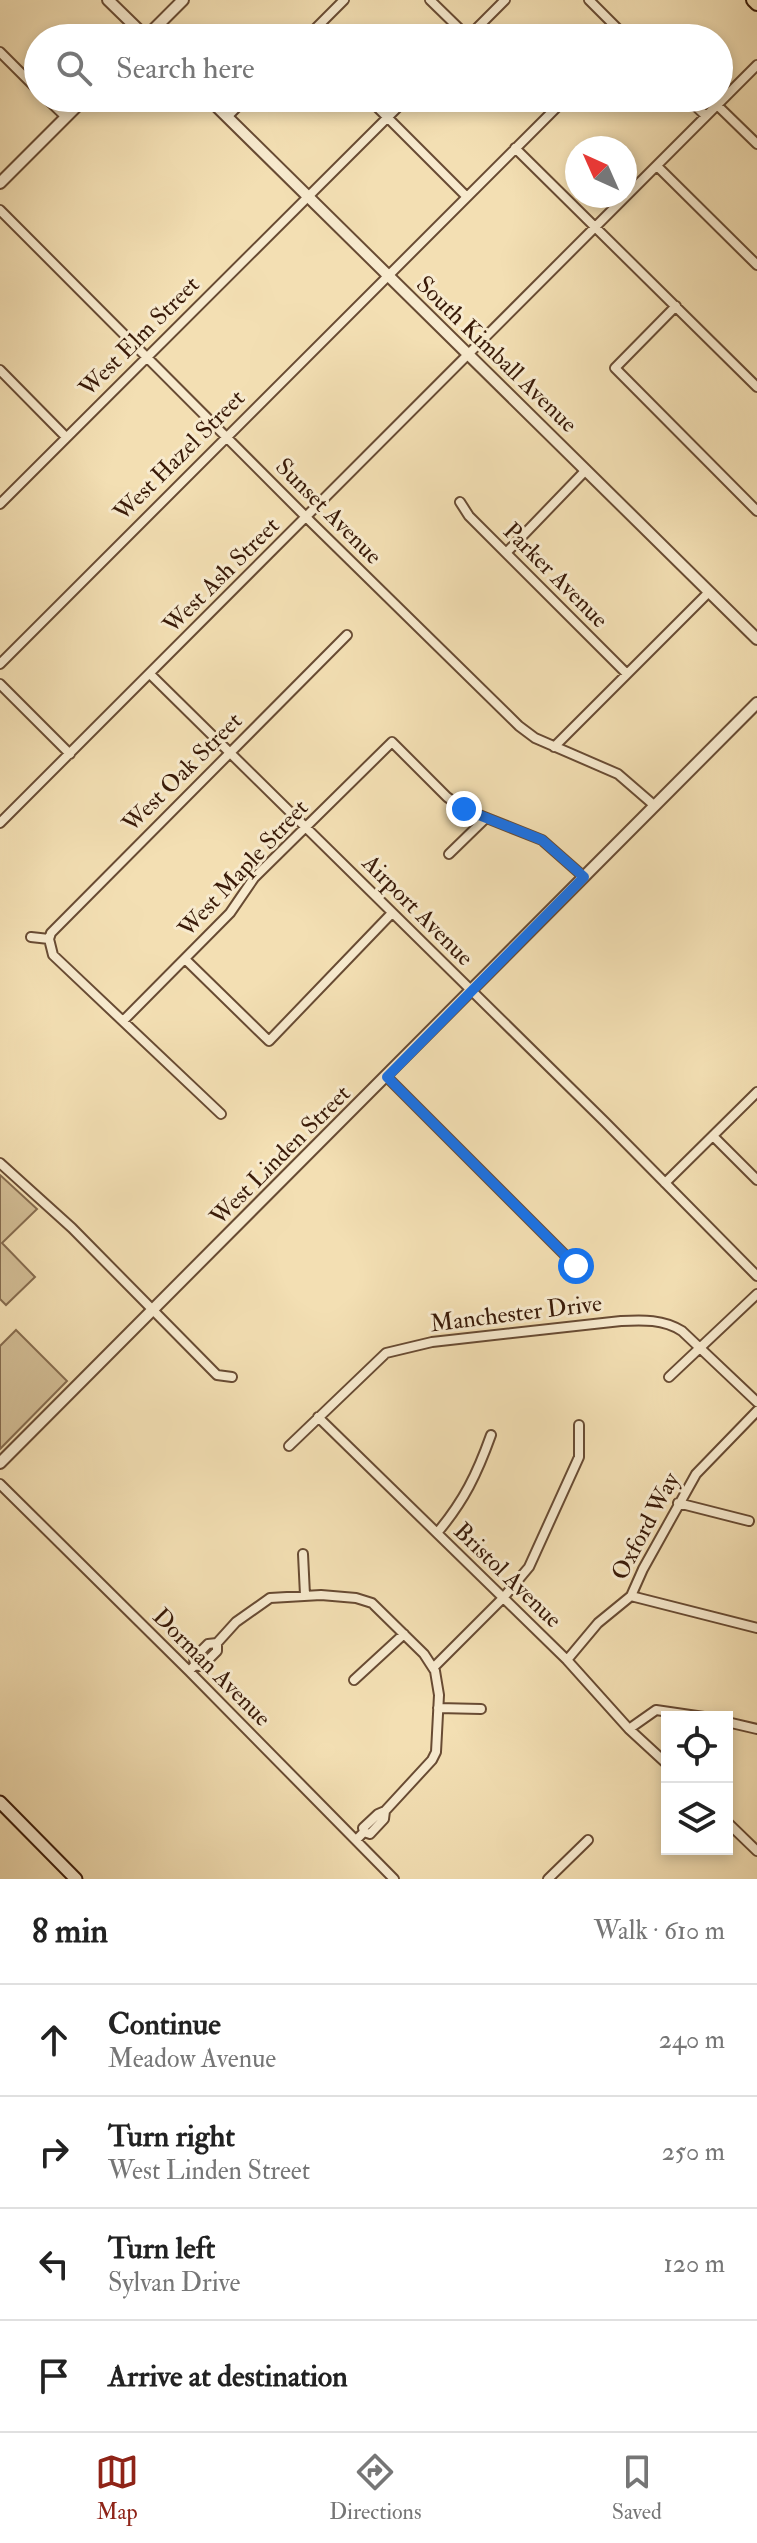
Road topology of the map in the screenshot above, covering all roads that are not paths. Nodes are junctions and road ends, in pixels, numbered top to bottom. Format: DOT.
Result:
graph roads {
  1 [pos="108,0"];
  2 [pos="183,0"];
  3 [pos="344,0"];
  4 [pos="430,0"];
  5 [pos="505,0"];
  6 [pos="589,0"];
  7 [pos="753,0"];
  8 [pos="757,4"];
  9 [pos="132,24"];
  10 [pos="160,24"];
  11 [pos="321,24"];
  12 [pos="453,24"];
  13 [pos="481,24"];
  14 [pos="612,24"];
  15 [pos="0,52"];
  16 [pos="757,65"];
  17 [pos="24,76"];
  18 [pos="733,89"];
  19 [pos="61,112"];
  20 [pos="71,112"];
  21 [pos="222,112"];
  22 [pos="232,112"];
  23 [pos="382,112"];
  24 [pos="394,112"];
  25 [pos="552,112"];
  26 [pos="702,112"];
  27 [pos="710,112"];
  28 [pos="724,112"];
  29 [pos="706,116"];
  30 [pos="66,117"];
  31 [pos="227,117"];
  32 [pos="388,118"];
  33 [pos="757,144"];
  34 [pos="515,148"];
  35 [pos="657,166"];
  36 [pos="0,183"];
  37 [pos="307,197"];
  38 [pos="467,197"];
  39 [pos="0,210"];
  40 [pos="595,227"];
  41 [pos="757,265"];
  42 [pos="388,275"];
  43 [pos="676,306"];
  44 [pos="469,354"];
  45 [pos="147,357"];
  46 [pos="0,370"];
  47 [pos="757,387"];
  48 [pos="227,436"];
  49 [pos="66,437"];
  50 [pos="586,470"];
  51 [pos="460,502"];
  52 [pos="0,504"];
  53 [pos="757,511"];
  54 [pos="307,517"];
  55 [pos="506,553"];
  56 [pos="709,592"];
  57 [pos="347,635"];
  58 [pos="757,639"];
  59 [pos="0,664"];
  60 [pos="627,674"];
  61 [pos="151,675"];
  62 [pos="0,684"];
  63 [pos="757,703"];
  64 [pos="554,747"];
  65 [pos="230,753"];
  66 [pos="70,754"];
  67 [pos="655,806"];
  68 [pos="486,818"];
  69 [pos="0,823"];
  70 [pos="306,828"];
  71 [pos="449,854"];
  72 [pos="584,877"];
  73 [pos="392,913"];
  74 [pos="31,937"];
  75 [pos="49,939"];
  76 [pos="185,959"];
  77 [pos="471,991"];
  78 [pos="123,1021"];
  79 [pos="387,1077"];
  80 [pos="757,1092"];
  81 [pos="221,1114"];
  82 [pos="713,1136"];
  83 [pos="0,1163"];
  84 [pos="757,1180"];
  85 [pos="665,1183"];
  86 [pos="576,1266"];
  87 [pos="757,1276"];
  88 [pos="757,1294"];
  89 [pos="153,1310"];
  90 [pos="699,1348"];
  91 [pos="232,1377"];
  92 [pos="669,1377"];
  93 [pos="757,1402"];
  94 [pos="757,1411"];
  95 [pos="318,1417"];
  96 [pos="579,1425"];
  97 [pos="491,1435"];
  98 [pos="289,1446"];
  99 [pos="0,1463"];
  100 [pos="0,1484"];
  101 [pos="678,1503"];
  102 [pos="749,1521"];
  103 [pos="437,1533"];
  104 [pos="303,1554"];
  105 [pos="305,1595"];
  106 [pos="631,1596"];
  107 [pos="503,1598"];
  108 [pos="757,1628"];
  109 [pos="404,1634"];
  110 [pos="567,1660"];
  111 [pos="192,1668"];
  112 [pos="433,1668"];
  113 [pos="354,1680"];
  114 [pos="438,1708"];
  115 [pos="481,1709"];
  116 [pos="663,1711"];
  117 [pos="733,1723"];
  118 [pos="629,1729"];
  119 [pos="757,1729"];
  120 [pos="661,1758"];
  121 [pos="0,1802"];
  122 [pos="733,1828"];
  123 [pos="356,1840"];
  124 [pos="588,1840"];
  125 [pos="757,1850"];
  126 [pos="76,1879"];
  127 [pos="394,1879"];
  128 [pos="548,1879"];
  1 -- 9 [label="street"];
  2 -- 10 [label="street"];
  3 -- 11 [label="street"];
  4 -- 12 [label="street"];
  5 -- 13 [label="street"];
  6 -- 14 [label="street"];
  7 -- 8 [label="main road"];
  15 -- 17 [label="street"];
  16 -- 18 [label="street, West Ash Street"];
  19 -- 30 [label="street"];
  20 -- 30 [label="street"];
  21 -- 31 [label="street, South Kimball Avenue"];
  22 -- 31 [label="street"];
  23 -- 32 [label="street"];
  24 -- 32 [label="street, West Elm Street"];
  25 -- 34 [label="street, West Hazel Street"];
  26 -- 29 [label="street"];
  27 -- 29 [label="street, West Ash Street"];
  28 -- 33 [label="street"];
  29 -- 35 [label="street, West Ash Street"];
  30 -- 36 [label="street"];
  31 -- 37 [label="street, South Kimball Avenue"];
  32 -- 37 [label="street, West Elm Street"];
  32 -- 38 [label="street"];
  34 -- 38 [label="street, West Hazel Street"];
  34 -- 40 [label="street"];
  35 -- 40 [label="street, West Ash Street"];
  35 -- 41 [label="street"];
  37 -- 42 [label="street, South Kimball Avenue"];
  37 -- 45 [label="street, West Elm Street"];
  38 -- 42 [label="street, West Hazel Street"];
  39 -- 45 [label="street, Sunset Avenue"];
  40 -- 43 [label="street"];
  40 -- 44 [label="street, West Ash Street"];
  42 -- 44 [label="street, South Kimball Avenue"];
  42 -- 48 [label="street, West Hazel Street"];
  43 -- 47 [label="street"];
  43 -- 53 [label="street"];
  44 -- 50 [label="street, South Kimball Avenue"];
  44 -- 54 [label="street, West Ash Street"];
  45 -- 48 [label="street, Sunset Avenue"];
  45 -- 49 [label="street, West Elm Street"];
  46 -- 49 [label="street"];
  48 -- 54 [label="street, Sunset Avenue"];
  48 -- 59 [label="street, West Hazel Street"];
  49 -- 52 [label="street, West Elm Street"];
  50 -- 55 [label="street"];
  50 -- 56 [label="street, South Kimball Avenue"];
  51 -- 55 [label="street, Parker Avenue"];
  54 -- 61 [label="street, West Ash Street"];
  54 -- 64 [label="street, Sunset Avenue"];
  55 -- 60 [label="street, Parker Avenue"];
  56 -- 58 [label="street, South Kimball Avenue"];
  56 -- 60 [label="street"];
  57 -- 65 [label="street, West Oak Street"];
  60 -- 64 [label="street"];
  61 -- 65 [label="street, Airport Avenue"];
  61 -- 66 [label="street, West Ash Street"];
  62 -- 66 [label="street"];
  63 -- 67 [label="street, West Linden Street"];
  64 -- 67 [label="street, Sunset Avenue"];
  65 -- 70 [label="street, Airport Avenue"];
  65 -- 75 [label="street, West Oak Street"];
  66 -- 69 [label="street, West Ash Street"];
  67 -- 72 [label="street, West Linden Street"];
  68 -- 70 [label="street, West Maple Street"];
  68 -- 71 [label="street"];
  68 -- 72 [label="street"];
  70 -- 73 [label="street, Airport Avenue"];
  70 -- 76 [label="street, West Maple Street"];
  72 -- 77 [label="street, West Linden Street"];
  73 -- 76 [label="street"];
  73 -- 77 [label="street, Airport Avenue"];
  74 -- 75 [label="street"];
  75 -- 78 [label="street"];
  76 -- 78 [label="street, West Maple Street"];
  77 -- 79 [label="street, West Linden Street"];
  77 -- 85 [label="street, Airport Avenue"];
  78 -- 81 [label="street"];
  79 -- 86 [label="street"];
  79 -- 89 [label="street, West Linden Street"];
  80 -- 82 [label="street"];
  82 -- 84 [label="street"];
  82 -- 85 [label="street"];
  83 -- 89 [label="street"];
  85 -- 87 [label="street, Airport Avenue"];
  88 -- 90 [label="street"];
  89 -- 91 [label="street"];
  89 -- 99 [label="street, West Linden Street"];
  90 -- 92 [label="street"];
  90 -- 93 [label="street, Manchester Drive"];
  90 -- 95 [label="street, Manchester Drive"];
  94 -- 101 [label="street, Oxford Way"];
  95 -- 98 [label="street, Manchester Drive"];
  95 -- 103 [label="street, Bristol Avenue"];
  96 -- 107 [label="street"];
  97 -- 103 [label="street"];
  100 -- 111 [label="street, Dorman Avenue"];
  101 -- 102 [label="street"];
  101 -- 106 [label="street, Oxford Way"];
  103 -- 107 [label="street, Bristol Avenue"];
  104 -- 105 [label="street"];
  105 -- 109 [label="street"];
  105 -- 111 [label="street"];
  106 -- 108 [label="street"];
  106 -- 110 [label="street, Oxford Way"];
  107 -- 110 [label="street, Bristol Avenue"];
  107 -- 112 [label="street"];
  109 -- 112 [label="street"];
  109 -- 113 [label="street"];
  110 -- 118 [label="street, Bristol Avenue"];
  111 -- 123 [label="street, Dorman Avenue"];
  112 -- 114 [label="street"];
  114 -- 115 [label="street"];
  114 -- 123 [label="street"];
  116 -- 118 [label="street"];
  117 -- 119 [label="street"];
  118 -- 120 [label="street, Bristol Avenue"];
  121 -- 126 [label="main road"];
  122 -- 125 [label="street"];
  123 -- 127 [label="street, Dorman Avenue"];
  124 -- 128 [label="street"];
}
